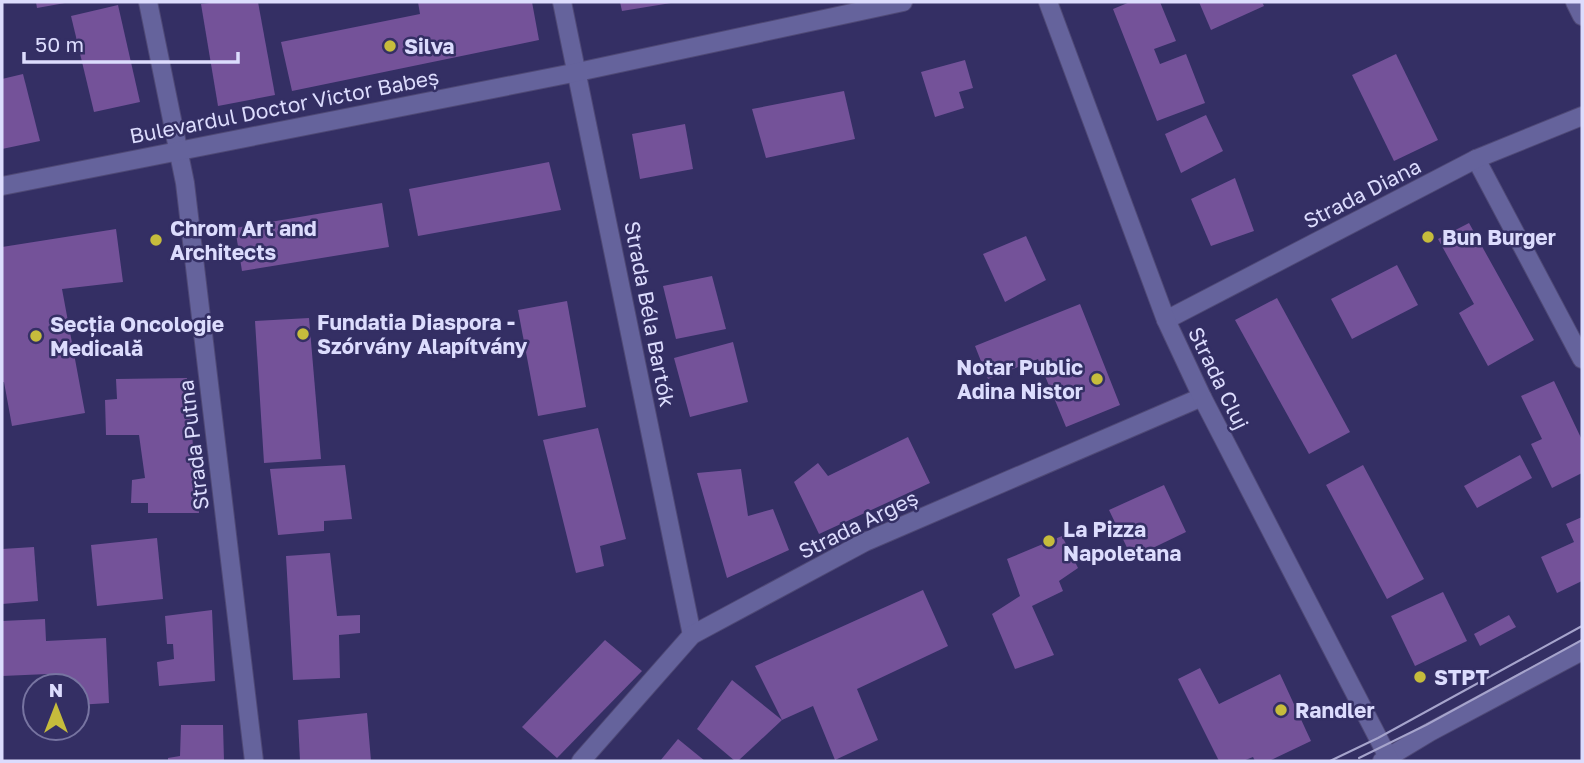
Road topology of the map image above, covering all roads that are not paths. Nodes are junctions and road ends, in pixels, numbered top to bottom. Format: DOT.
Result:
graph roads {
  1 [pos="148,2"];
  2 [pos="562,2"];
  3 [pos="903,2"];
  4 [pos="1048,2"];
  5 [pos="1575,2"];
  6 [pos="1582,16"];
  7 [pos="578,72"];
  8 [pos="1582,116"];
  9 [pos="180,149"];
  10 [pos="1476,159"];
  11 [pos="2,186"];
  12 [pos="1166,320"];
  13 [pos="1582,359"];
  14 [pos="1202,397"];
  15 [pos="692,635"];
  16 [pos="1582,651"];
  17 [pos="1387,760"];
  18 [pos="254,761"];
  19 [pos="581,761"];
  1 -- 9 [label="street, Strada Putna"];
  2 -- 7 [label="street, Strada Béla Bartók"];
  3 -- 7 [label="street, Bulevardul Doctor Victor Babeș"];
  4 -- 12 [label="street, Strada Cluj"];
  5 -- 6 [label="street"];
  7 -- 9 [label="street, Bulevardul Doctor Victor Babeș"];
  7 -- 15 [label="street, Strada Béla Bartók"];
  8 -- 10 [label="street, Strada Diana"];
  9 -- 11 [label="street, Bulevardul Doctor Victor Babeș"];
  9 -- 18 [label="street, Strada Putna"];
  10 -- 12 [label="street, Strada Diana"];
  10 -- 13 [label="street"];
  12 -- 14 [label="street, Strada Cluj"];
  14 -- 15 [label="street, Strada Argeș"];
  14 -- 17 [label="street, Strada Cluj"];
  15 -- 19 [label="street, Strada Argeș"];
  16 -- 17 [label="street"];
}
